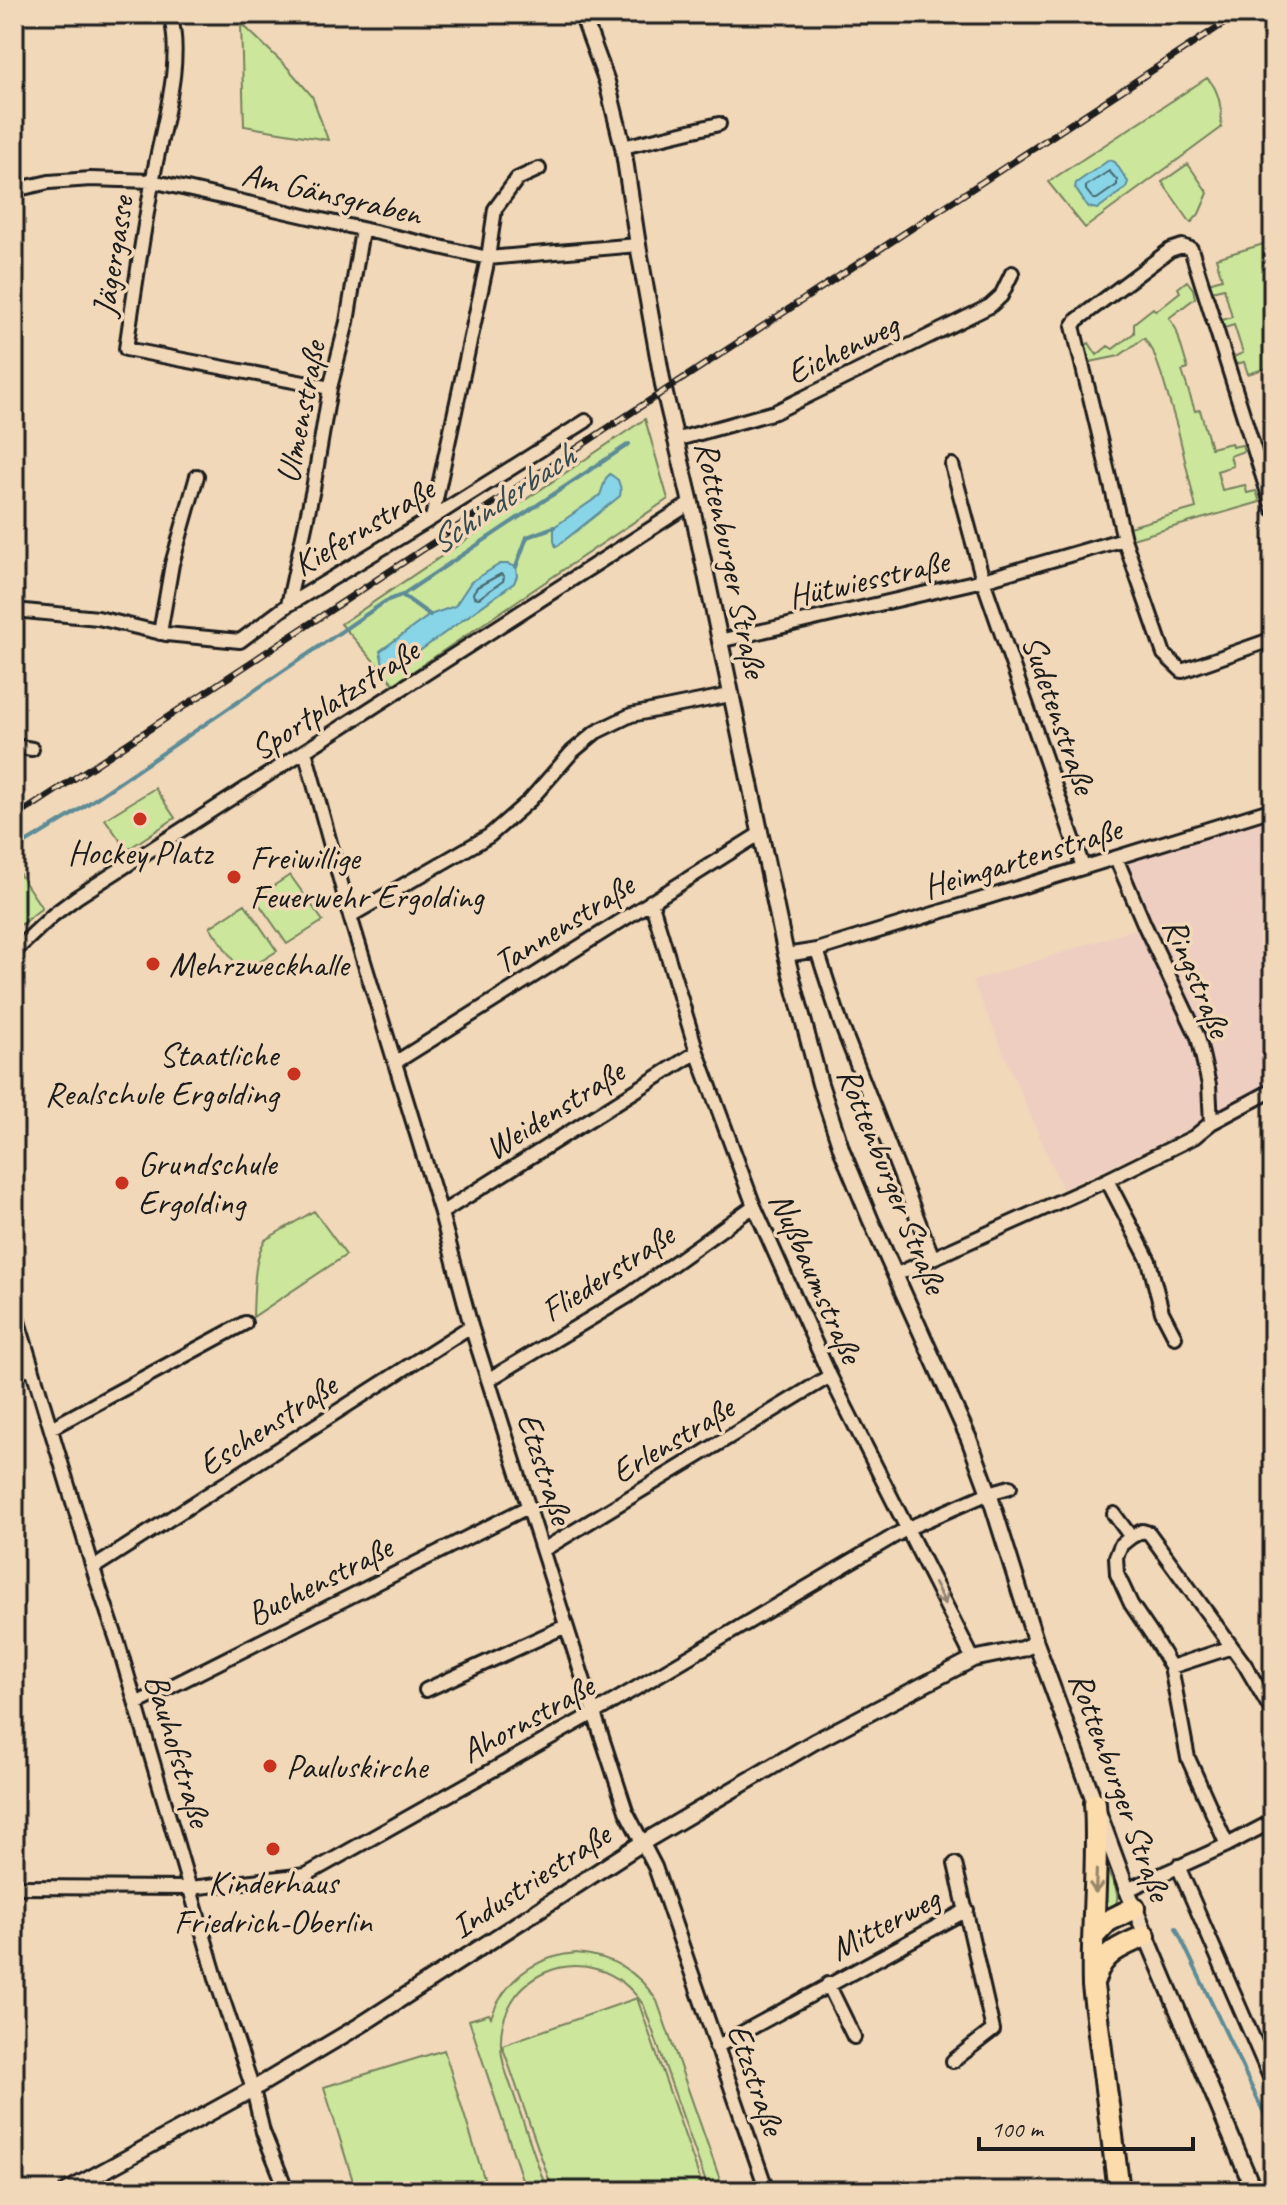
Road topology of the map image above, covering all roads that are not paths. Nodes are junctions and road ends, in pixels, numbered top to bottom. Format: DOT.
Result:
graph roads {
  1 [pos="170,14"];
  2 [pos="582,14"];
  3 [pos="719,124"];
  4 [pos="623,147"];
  5 [pos="539,169"];
  6 [pos="152,181"];
  7 [pos="14,190"];
  8 [pos="362,230"];
  9 [pos="638,245"];
  10 [pos="488,258"];
  11 [pos="1012,273"];
  12 [pos="330,388"];
  13 [pos="586,421"];
  14 [pos="675,440"];
  15 [pos="952,465"];
  16 [pos="197,476"];
  17 [pos="1272,500"];
  18 [pos="691,503"];
  19 [pos="432,518"];
  20 [pos="1124,539"];
  21 [pos="983,580"];
  22 [pos="288,605"];
  23 [pos="14,610"];
  24 [pos="160,633"];
  25 [pos="1273,639"];
  26 [pos="719,641"];
  27 [pos="730,695"];
  28 [pos="14,746"];
  29 [pos="32,749"];
  30 [pos="305,751"];
  31 [pos="1273,809"];
  32 [pos="761,833"];
  33 [pos="1116,858"];
  34 [pos="1083,867"];
  35 [pos="651,901"];
  36 [pos="350,916"];
  37 [pos="817,950"];
  38 [pos="14,952"];
  39 [pos="786,955"];
  40 [pos="697,1052"];
  41 [pos="396,1062"];
  42 [pos="1273,1090"];
  43 [pos="1211,1123"];
  44 [pos="1107,1180"];
  45 [pos="754,1206"];
  46 [pos="441,1213"];
  47 [pos="933,1258"];
  48 [pos="895,1275"];
  49 [pos="14,1308"];
  50 [pos="245,1323"];
  51 [pos="471,1326"];
  52 [pos="1175,1337"];
  53 [pos="32,1366"];
  54 [pos="14,1375"];
  55 [pos="830,1376"];
  56 [pos="488,1380"];
  57 [pos="51,1428"];
  58 [pos="1010,1487"];
  59 [pos="989,1493"];
  60 [pos="528,1507"];
  61 [pos="1114,1514"];
  62 [pos="906,1529"];
  63 [pos="1131,1537"];
  64 [pos="543,1550"];
  65 [pos="93,1568"];
  66 [pos="566,1626"];
  67 [pos="1036,1643"];
  68 [pos="1232,1647"];
  69 [pos="973,1659"];
  70 [pos="1171,1667"];
  71 [pos="426,1690"];
  72 [pos="136,1704"];
  73 [pos="594,1713"];
  74 [pos="1273,1713"];
  75 [pos="1095,1803"];
  76 [pos="1273,1821"];
  77 [pos="642,1843"];
  78 [pos="1227,1845"];
  79 [pos="955,1864"];
  80 [pos="1178,1866"];
  81 [pos="14,1887"];
  82 [pos="190,1888"];
  83 [pos="1131,1899"];
  84 [pos="967,1910"];
  85 [pos="1094,1936"];
  86 [pos="1145,1936"];
  87 [pos="828,1984"];
  88 [pos="1093,1986"];
  89 [pos="854,2037"];
  90 [pos="716,2047"];
  91 [pos="953,2061"];
  92 [pos="1273,2084"];
  93 [pos="253,2089"];
  94 [pos="67,2191"];
  95 [pos="287,2191"];
  96 [pos="767,2191"];
  97 [pos="1119,2191"];
  98 [pos="1254,2191"];
  1 -- 6 [label="street, Jägergasse"];
  2 -- 4 [label="street, Rottenburger Straße"];
  3 -- 4 [label="street"];
  4 -- 9 [label="street, Rottenburger Straße"];
  5 -- 10 [label="street"];
  6 -- 7 [label="street, Am Gänsgraben"];
  6 -- 8 [label="street, Am Gänsgraben"];
  6 -- 12 [label="street, Jägergasse"];
  8 -- 10 [label="street, Am Gänsgraben"];
  8 -- 12 [label="street, Ulmenstraße"];
  9 -- 10 [label="street, Am Gänsgraben"];
  9 -- 14 [label="street, Rottenburger Straße"];
  10 -- 19 [label="street"];
  11 -- 14 [label="street, Eichenweg"];
  12 -- 22 [label="street, Ulmenstraße"];
  13 -- 19 [label="street, Kiefernstraße"];
  14 -- 18 [label="street, Rottenburger Straße"];
  15 -- 21 [label="street, Hütwiesstraße"];
  16 -- 24 [label="street"];
  17 -- 20 [label="street"];
  18 -- 26 [label="street, Rottenburger Straße"];
  18 -- 30 [label="street, Sportplatzstraße"];
  19 -- 22 [label="street, Kiefernstraße"];
  20 -- 21 [label="street, Hütwiesstraße"];
  20 -- 25 [label="street"];
  21 -- 26 [label="street, Hütwiesstraße"];
  21 -- 34 [label="street, Sudetenstraße"];
  22 -- 24 [label="street, Kiefernstraße"];
  23 -- 24 [label="street, Kiefernstraße"];
  26 -- 27 [label="street, Rottenburger Straße"];
  27 -- 32 [label="street, Rottenburger Straße"];
  27 -- 36 [label="street"];
  28 -- 29 [label="street"];
  30 -- 36 [label="street, Etzstraße"];
  30 -- 38 [label="street, Sportplatzstraße"];
  31 -- 33 [label="street, Heimgartenstraße"];
  32 -- 35 [label="street, Tannenstraße"];
  32 -- 39 [label="street, Rottenburger Straße"];
  33 -- 34 [label="street, Heimgartenstraße"];
  33 -- 43 [label="street, Ringstraße"];
  34 -- 37 [label="street, Heimgartenstraße"];
  35 -- 40 [label="street, Nußbaumstraße"];
  35 -- 41 [label="street, Tannenstraße"];
  36 -- 41 [label="street, Etzstraße"];
  37 -- 39 [label="street, Heimgartenstraße"];
  37 -- 47 [label="street"];
  39 -- 48 [label="street, Rottenburger Straße"];
  40 -- 45 [label="street, Nußbaumstraße"];
  40 -- 46 [label="street, Weidenstraße"];
  41 -- 46 [label="street, Etzstraße"];
  42 -- 43 [label="street"];
  43 -- 44 [label="street"];
  44 -- 47 [label="street"];
  44 -- 52 [label="street"];
  45 -- 55 [label="street, Nußbaumstraße"];
  45 -- 56 [label="street, Fliederstraße"];
  46 -- 51 [label="street, Etzstraße"];
  47 -- 48 [label="street"];
  48 -- 59 [label="street, Rottenburger Straße"];
  49 -- 53 [label="street, Bauhofstraße"];
  50 -- 57 [label="street"];
  51 -- 56 [label="street, Etzstraße"];
  51 -- 65 [label="street, Eschenstraße"];
  53 -- 54 [label="street"];
  53 -- 57 [label="street, Bauhofstraße"];
  55 -- 62 [label="street, Nußbaumstraße"];
  55 -- 64 [label="street, Erlenstraße"];
  56 -- 60 [label="street, Etzstraße"];
  57 -- 65 [label="street, Bauhofstraße"];
  58 -- 59 [label="street, Ahornstraße"];
  59 -- 62 [label="street, Ahornstraße"];
  59 -- 67 [label="street, Rottenburger Straße"];
  60 -- 64 [label="street, Etzstraße"];
  60 -- 72 [label="street, Buchenstraße"];
  61 -- 63 [label="street"];
  62 -- 69 [label="street, Nußbaumstraße, one-way"];
  62 -- 73 [label="street, Ahornstraße"];
  63 -- 68 [label="street"];
  63 -- 70 [label="street"];
  64 -- 66 [label="street, Etzstraße"];
  65 -- 72 [label="street, Bauhofstraße"];
  66 -- 71 [label="street"];
  66 -- 73 [label="street, Etzstraße"];
  67 -- 69 [label="street, Industriestraße"];
  67 -- 75 [label="street, Rottenburger Straße"];
  68 -- 70 [label="street"];
  68 -- 74 [label="street"];
  69 -- 77 [label="street, Industriestraße"];
  70 -- 78 [label="street"];
  72 -- 82 [label="street, Bauhofstraße"];
  73 -- 77 [label="street, Etzstraße"];
  73 -- 82 [label="street, Ahornstraße"];
  75 -- 83 [label="street, Rottenburger Straße"];
  75 -- 85 [label="highway, one-way"];
  76 -- 78 [label="street"];
  77 -- 90 [label="street, Etzstraße"];
  77 -- 93 [label="street, Industriestraße"];
  78 -- 80 [label="street"];
  79 -- 84 [label="street, Mitterweg"];
  80 -- 83 [label="street"];
  80 -- 92 [label="street"];
  81 -- 82 [label="street, Ahornstraße"];
  82 -- 93 [label="street, Bauhofstraße"];
  83 -- 85 [label="highway"];
  83 -- 86 [label="street, Rottenburger Straße"];
  84 -- 87 [label="street, Mitterweg"];
  84 -- 91 [label="street, Mitterweg"];
  85 -- 88 [label="highway"];
  86 -- 88 [label="highway"];
  86 -- 98 [label="street, Rottenburger Straße"];
  87 -- 89 [label="street, Mitterweg"];
  87 -- 90 [label="street, Mitterweg"];
  88 -- 97 [label="highway"];
  90 -- 96 [label="street, Etzstraße"];
  93 -- 94 [label="street, Industriestraße"];
  93 -- 95 [label="street, Bauhofstraße"];
}
